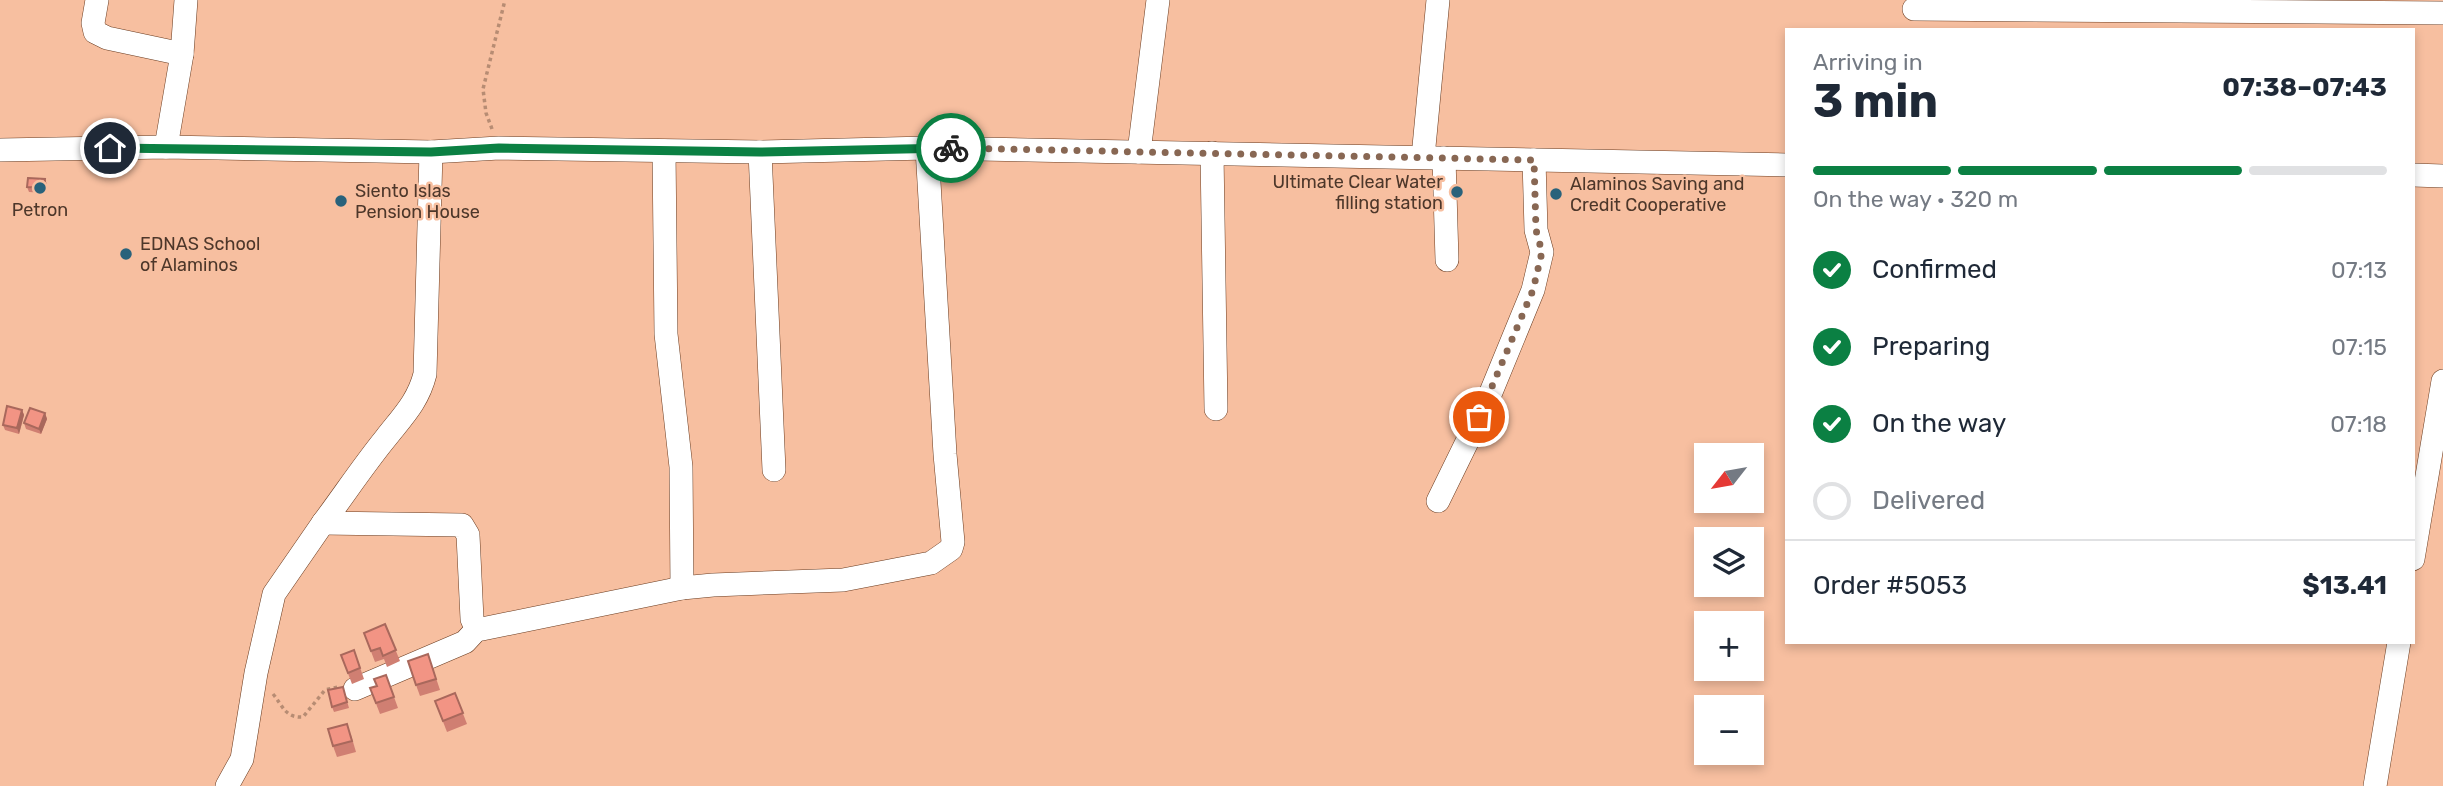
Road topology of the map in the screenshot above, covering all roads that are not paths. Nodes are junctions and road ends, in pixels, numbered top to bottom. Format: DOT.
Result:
graph roads {
  1 [pos="97,0"];
  2 [pos="186,0"];
  3 [pos="1157,0"];
  4 [pos="1438,0"];
  5 [pos="1914,13"];
  6 [pos="2443,13"];
  7 [pos="182,54"];
  8 [pos="166,147"];
  9 [pos="927,148"];
  10 [pos="0,150"];
  11 [pos="664,151"];
  12 [pos="431,152"];
  13 [pos="760,152"];
  14 [pos="1139,152"];
  15 [pos="1212,153"];
  16 [pos="1434,158"];
  17 [pos="1534,160"];
  18 [pos="1785,165"];
  19 [pos="2415,176"];
  20 [pos="2443,176"];
  21 [pos="1447,260"];
  22 [pos="2443,381"];
  23 [pos="1216,409"];
  24 [pos="774,470"];
  25 [pos="1438,501"];
  26 [pos="323,523"];
  27 [pos="2415,547"];
  28 [pos="682,588"];
  29 [pos="478,628"];
  30 [pos="2399,644"];
  31 [pos="355,689"];
  32 [pos="227,786"];
  33 [pos="2375,786"];
  1 -- 7 [label="street"];
  2 -- 7 [label="street"];
  3 -- 14 [label="street"];
  4 -- 16 [label="street"];
  5 -- 6 [label="street"];
  7 -- 8 [label="street"];
  8 -- 10 [label="street"];
  8 -- 12 [label="street"];
  9 -- 13 [label="street"];
  9 -- 14 [label="street"];
  9 -- 28 [label="street"];
  11 -- 12 [label="street"];
  11 -- 13 [label="street"];
  11 -- 28 [label="street"];
  12 -- 26 [label="street"];
  13 -- 24 [label="street"];
  14 -- 15 [label="street"];
  15 -- 16 [label="street"];
  15 -- 23 [label="street"];
  16 -- 17 [label="street"];
  16 -- 21 [label="street"];
  17 -- 18 [label="street"];
  17 -- 25 [label="street"];
  19 -- 20 [label="street"];
  22 -- 27 [label="street"];
  26 -- 29 [label="street"];
  26 -- 32 [label="street"];
  28 -- 29 [label="street"];
  29 -- 31 [label="street"];
  30 -- 33 [label="street"];
}
